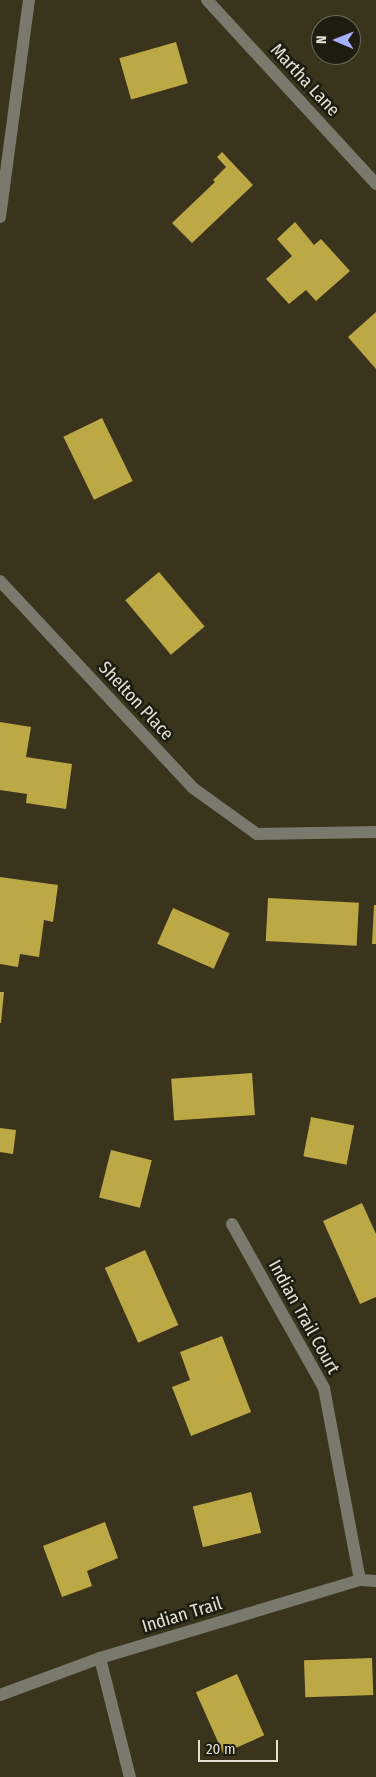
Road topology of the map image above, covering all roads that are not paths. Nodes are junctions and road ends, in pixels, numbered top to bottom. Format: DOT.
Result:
graph roads {
  1 [pos="28,0"];
  2 [pos="207,0"];
  3 [pos="376,184"];
  4 [pos="0,217"];
  5 [pos="0,581"];
  6 [pos="376,832"];
  7 [pos="232,1224"];
  8 [pos="360,1580"];
  9 [pos="376,1581"];
  10 [pos="100,1658"];
  11 [pos="0,1695"];
  12 [pos="130,1777"];
  1 -- 4 [label="street"];
  2 -- 3 [label="street, Martha Lane"];
  5 -- 6 [label="street, Shelton Place"];
  7 -- 8 [label="street, Indian Trail Court"];
  8 -- 9 [label="street, Indian Trail"];
  8 -- 10 [label="street, Indian Trail"];
  10 -- 11 [label="street, Indian Trail"];
  10 -- 12 [label="street"];
}
